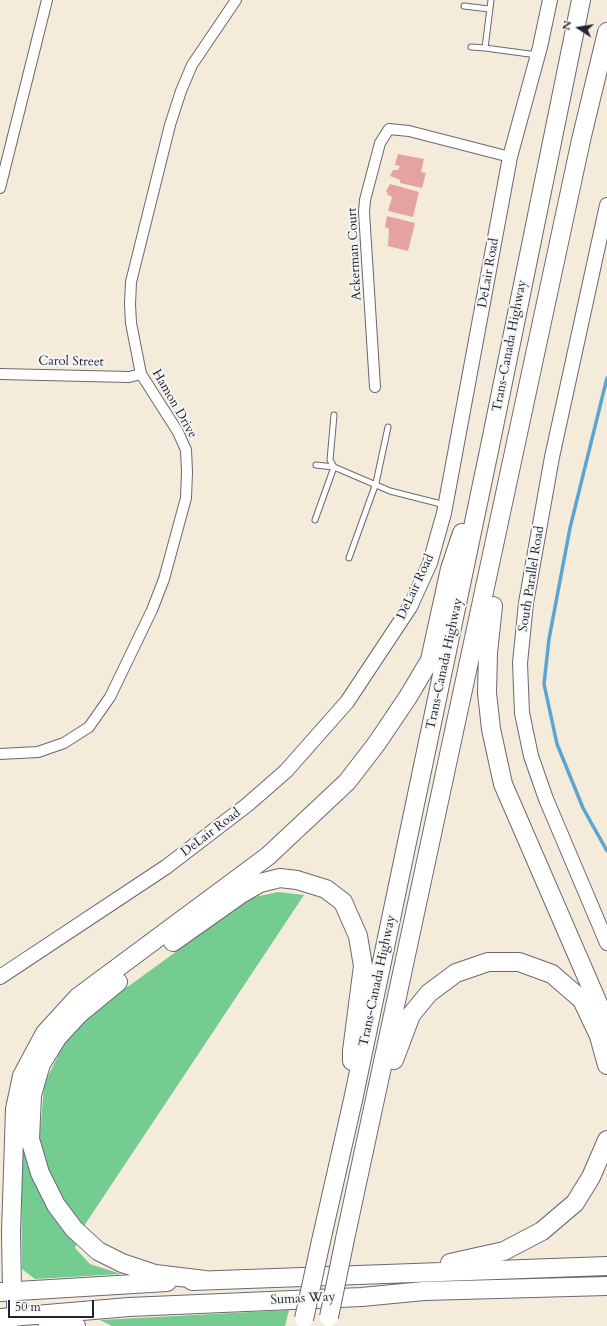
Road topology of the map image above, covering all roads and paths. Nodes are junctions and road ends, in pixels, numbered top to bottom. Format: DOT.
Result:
graph roads {
  1 [pos="46,0"];
  2 [pos="236,0"];
  3 [pos="491,0"];
  4 [pos="550,0"];
  5 [pos="581,0"];
  6 [pos="464,6"];
  7 [pos="489,9"];
  8 [pos="607,32"];
  9 [pos="471,47"];
  10 [pos="485,48"];
  11 [pos="538,55"];
  12 [pos="510,157"];
  13 [pos="0,188"];
  14 [pos="607,205"];
  15 [pos="0,374"];
  16 [pos="141,374"];
  17 [pos="375,387"];
  18 [pos="334,415"];
  19 [pos="388,427"];
  20 [pos="490,446"];
  21 [pos="316,465"];
  22 [pos="334,467"];
  23 [pos="512,468"];
  24 [pos="376,483"];
  25 [pos="446,505"];
  26 [pos="315,520"];
  27 [pos="350,558"];
  28 [pos="0,754"];
  29 [pos="607,943"];
  30 [pos="0,977"];
  31 [pos="607,1024"];
  32 [pos="607,1065"];
  33 [pos="353,1100"];
  34 [pos="607,1140"];
  35 [pos="358,1179"];
  36 [pos="11,1232"];
  37 [pos="0,1261"];
  38 [pos="607,1266"];
  39 [pos="368,1275"];
  40 [pos="205,1280"];
  41 [pos="607,1286"];
  42 [pos="6,1291"];
  43 [pos="12,1319"];
  44 [pos="328,1321"];
  45 [pos="303,1322"];
  46 [pos="76,1326"];
  1 -- 13 [label="street"];
  2 -- 16 [label="street, Hamon Drive"];
  3 -- 7 [label="lane"];
  4 -- 11 [label="street, DeLair Road"];
  5 -- 20 [label="highway, Trans-Canada Highway"];
  6 -- 7 [label="lane"];
  7 -- 10 [label="lane"];
  8 -- 23 [label="highway, Trans-Canada Highway"];
  9 -- 10 [label="lane"];
  10 -- 11 [label="lane"];
  11 -- 12 [label="street, DeLair Road"];
  12 -- 17 [label="street, Ackerman Court"];
  12 -- 25 [label="street, DeLair Road"];
  14 -- 29 [label="street, South Parallel Road"];
  15 -- 16 [label="street, Carol Street"];
  16 -- 28 [label="street, Hamon Drive"];
  18 -- 22 [label="lane"];
  19 -- 24 [label="lane"];
  20 -- 33 [label="highway, Trans-Canada Highway"];
  20 -- 36 [label="highway"];
  21 -- 22 [label="lane"];
  22 -- 24 [label="lane"];
  22 -- 26 [label="lane"];
  23 -- 31 [label="highway"];
  23 -- 35 [label="highway, Trans-Canada Highway"];
  24 -- 25 [label="lane"];
  24 -- 27 [label="lane"];
  25 -- 30 [label="street, DeLair Road"];
  32 -- 35 [label="highway"];
  33 -- 40 [label="highway"];
  33 -- 45 [label="highway, Trans-Canada Highway, bridge"];
  34 -- 39 [label="highway"];
  35 -- 44 [label="highway, Trans-Canada Highway, bridge"];
  36 -- 37 [label="highway"];
  36 -- 42 [label="highway"];
  38 -- 39 [label="highway, Sumas Way"];
  39 -- 40 [label="highway, Sumas Way"];
  40 -- 42 [label="highway, Sumas Way"];
  41 -- 43 [label="highway, Sumas Way"];
  42 -- 43 [label="street"];
  43 -- 46 [label="highway"];
}
